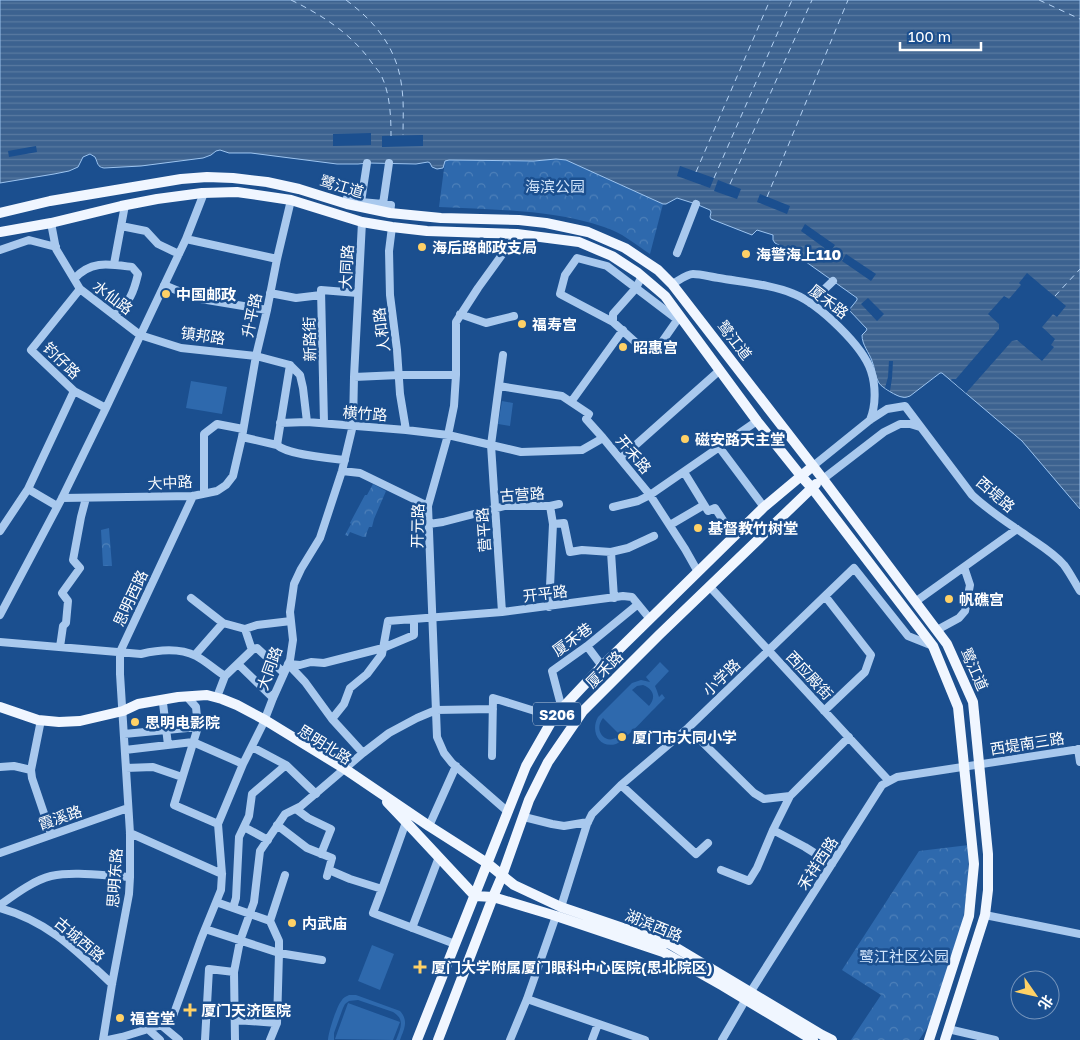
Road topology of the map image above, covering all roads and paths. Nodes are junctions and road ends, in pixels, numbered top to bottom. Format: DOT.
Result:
graph roads {
  1 [pos="368,163"];
  2 [pos="389,163"];
  3 [pos="204,193"];
  4 [pos="291,200"];
  5 [pos="361,202"];
  6 [pos="347,204"];
  7 [pos="383,204"];
  8 [pos="696,204"];
  9 [pos="125,205"];
  10 [pos="0,213"];
  11 [pos="390,214"];
  12 [pos="362,222"];
  13 [pos="52,223"];
  14 [pos="121,226"];
  15 [pos="392,227"];
  16 [pos="0,232"];
  17 [pos="517,234"];
  18 [pos="186,239"];
  19 [pos="583,244"];
  20 [pos="56,247"];
  21 [pos="0,250"];
  22 [pos="677,253"];
  23 [pos="179,254"];
  24 [pos="577,258"];
  25 [pos="277,259"];
  26 [pos="114,264"];
  27 [pos="642,276"];
  28 [pos="74,279"];
  29 [pos="833,281"];
  30 [pos="672,284"];
  31 [pos="164,285"];
  32 [pos="636,288"];
  33 [pos="80,290"];
  34 [pos="270,293"];
  35 [pos="358,293"];
  36 [pos="321,295"];
  37 [pos="810,303"];
  38 [pos="267,310"];
  39 [pos="460,314"];
  40 [pos="115,316"];
  41 [pos="514,316"];
  42 [pos="679,318"];
  43 [pos="613,322"];
  44 [pos="623,330"];
  45 [pos="140,335"];
  46 [pos="503,355"];
  47 [pos="256,356"];
  48 [pos="290,365"];
  49 [pos="720,370"];
  50 [pos="399,375"];
  51 [pos="456,375"];
  52 [pos="354,377"];
  53 [pos="499,386"];
  54 [pos="74,391"];
  55 [pos="571,402"];
  56 [pos="905,406"];
  57 [pos="106,408"];
  58 [pos="870,420"];
  59 [pos="756,421"];
  60 [pos="307,422"];
  61 [pos="280,423"];
  62 [pos="324,424"];
  63 [pos="353,425"];
  64 [pos="921,427"];
  65 [pos="406,430"];
  66 [pos="243,433"];
  67 [pos="448,435"];
  68 [pos="603,438"];
  69 [pos="277,445"];
  70 [pos="491,446"];
  71 [pos="719,447"];
  72 [pos="621,458"];
  73 [pos="345,460"];
  74 [pos="813,466"];
  75 [pos="342,472"];
  76 [pos="684,472"];
  77 [pos="801,476"];
  78 [pos="823,479"];
  79 [pos="812,488"];
  80 [pos="28,489"];
  81 [pos="204,494"];
  82 [pos="650,495"];
  83 [pos="193,496"];
  84 [pos="62,498"];
  85 [pos="86,498"];
  86 [pos="559,504"];
  87 [pos="704,505"];
  88 [pos="57,506"];
  89 [pos="428,506"];
  90 [pos="550,506"];
  91 [pos="613,507"];
  92 [pos="764,507"];
  93 [pos="496,509"];
  94 [pos="429,524"];
  95 [pos="553,524"];
  96 [pos="670,525"];
  97 [pos="1017,529"];
  98 [pos="0,531"];
  99 [pos="654,536"];
  100 [pos="734,537"];
  101 [pos="611,552"];
  102 [pos="865,557"];
  103 [pos="964,567"];
  104 [pos="854,568"];
  105 [pos="698,572"];
  106 [pos="710,587"];
  107 [pos="1080,591"];
  108 [pos="825,596"];
  109 [pos="191,598"];
  110 [pos="614,598"];
  111 [pos="915,602"];
  112 [pos="638,605"];
  113 [pos="549,607"];
  114 [pos="502,612"];
  115 [pos="0,615"];
  116 [pos="432,618"];
  117 [pos="414,619"];
  118 [pos="650,619"];
  119 [pos="291,620"];
  120 [pos="223,623"];
  121 [pos="245,629"];
  122 [pos="937,630"];
  123 [pos="0,642"];
  124 [pos="588,646"];
  125 [pos="933,646"];
  126 [pos="60,647"];
  127 [pos="383,648"];
  128 [pos="252,650"];
  129 [pos="768,650"];
  130 [pos="120,652"];
  131 [pos="195,656"];
  132 [pos="238,664"];
  133 [pos="288,664"];
  134 [pos="602,666"];
  135 [pos="284,673"];
  136 [pos="225,676"];
  137 [pos="217,698"];
  138 [pos="273,698"];
  139 [pos="189,699"];
  140 [pos="163,703"];
  141 [pos="0,706"];
  142 [pos="562,708"];
  143 [pos="493,709"];
  144 [pos="436,710"];
  145 [pos="824,711"];
  146 [pos="0,712"];
  147 [pos="123,714"];
  148 [pos="554,717"];
  149 [pos="332,719"];
  150 [pos="264,722"];
  151 [pos="40,725"];
  152 [pos="198,727"];
  153 [pos="688,728"];
  154 [pos="167,730"];
  155 [pos="124,734"];
  156 [pos="849,737"];
  157 [pos="193,742"];
  158 [pos="168,745"];
  159 [pos="252,747"];
  160 [pos="1079,749"];
  161 [pos="125,750"];
  162 [pos="363,753"];
  163 [pos="492,756"];
  164 [pos="1080,762"];
  165 [pos="243,764"];
  166 [pos="979,764"];
  167 [pos="286,765"];
  168 [pos="456,766"];
  169 [pos="964,766"];
  170 [pos="0,767"];
  171 [pos="126,768"];
  172 [pos="31,770"];
  173 [pos="343,770"];
  174 [pos="182,777"];
  175 [pos="890,781"];
  176 [pos="621,785"];
  177 [pos="316,794"];
  178 [pos="790,796"];
  179 [pos="128,808"];
  180 [pos="296,808"];
  181 [pos="507,811"];
  182 [pos="524,817"];
  183 [pos="406,822"];
  184 [pos="588,822"];
  185 [pos="218,824"];
  186 [pos="277,825"];
  187 [pos="429,826"];
  188 [pos="244,827"];
  189 [pos="773,830"];
  190 [pos="130,832"];
  191 [pos="51,834"];
  192 [pos="441,834"];
  193 [pos="268,840"];
  194 [pos="708,843"];
  195 [pos="426,844"];
  196 [pos="0,853"];
  197 [pos="321,854"];
  198 [pos="439,858"];
  199 [pos="487,863"];
  200 [pos="832,864"];
  201 [pos="721,870"];
  202 [pos="222,874"];
  203 [pos="285,875"];
  204 [pos="502,876"];
  205 [pos="130,877"];
  206 [pos="382,890"];
  207 [pos="475,896"];
  208 [pos="493,897"];
  209 [pos="216,902"];
  210 [pos="0,906"];
  211 [pos="233,908"];
  212 [pos="559,911"];
  213 [pos="250,914"];
  214 [pos="985,915"];
  215 [pos="270,921"];
  216 [pos="412,928"];
  217 [pos="205,929"];
  218 [pos="1080,934"];
  219 [pos="240,940"];
  220 [pos="455,944"];
  221 [pos="279,953"];
  222 [pos="322,960"];
  223 [pos="234,972"];
  224 [pos="112,984"];
  225 [pos="748,996"];
  226 [pos="527,999"];
  227 [pos="235,1020"];
  228 [pos="277,1023"];
  229 [pos="598,1024"];
  230 [pos="161,1025"];
  231 [pos="933,1025"];
  232 [pos="148,1029"];
  233 [pos="948,1029"];
  234 [pos="124,1039"];
  235 [pos="103,1040"];
  236 [pos="108,1040"];
  237 [pos="160,1040"];
  238 [pos="179,1040"];
  239 [pos="205,1040"];
  240 [pos="235,1040"];
  241 [pos="270,1040"];
  242 [pos="418,1040"];
  243 [pos="438,1040"];
  244 [pos="510,1040"];
  245 [pos="592,1040"];
  246 [pos="645,1040"];
  247 [pos="722,1040"];
  248 [pos="813,1040"];
  249 [pos="832,1040"];
  250 [pos="924,1040"];
  251 [pos="929,1040"];
  252 [pos="945,1040"];
  253 [pos="995,1040"];
  1 -- 5 [label="street"];
  2 -- 7 [label="street"];
  3 -- 4 [label="main road, 鹭江道"];
  3 -- 9 [label="main road, 鹭江道"];
  3 -- 18 [label="street"];
  4 -- 12 [label="main road, 鹭江道"];
  4 -- 25 [label="street, 升平路"];
  5 -- 6 [label="street"];
  5 -- 7 [label="street"];
  6 -- 10 [label="main road, 鹭江道"];
  6 -- 11 [label="main road, 鹭江道"];
  7 -- 11 [label="street"];
  8 -- 22 [label="street"];
  9 -- 13 [label="main road, 鹭江道"];
  9 -- 14 [label="street"];
  11 -- 30 [label="main road, 鹭江道"];
  12 -- 15 [label="main road, 鹭江道"];
  12 -- 35 [label="street, 大同路"];
  13 -- 16 [label="main road, 鹭江道"];
  13 -- 20 [label="street, 水仙路"];
  14 -- 23 [label="street"];
  14 -- 26 [label="street"];
  15 -- 17 [label="main road, 鹭江道"];
  15 -- 50 [label="street, 人和路"];
  17 -- 19 [label="main road, 鹭江道"];
  17 -- 39 [label="street, 开元路"];
  18 -- 23 [label="street"];
  18 -- 25 [label="street"];
  19 -- 24 [label="street"];
  19 -- 27 [label="main road, 鹭江道"];
  20 -- 21 [label="street"];
  20 -- 28 [label="street, 水仙路"];
  23 -- 31 [label="street"];
  24 -- 32 [label="street"];
  24 -- 43 [label="street"];
  25 -- 34 [label="street, 升平路"];
  26 -- 28 [label="street"];
  26 -- 40 [label="street"];
  27 -- 32 [label="street"];
  27 -- 42 [label="main road, 鹭江道"];
  28 -- 33 [label="street, 水仙路"];
  29 -- 37 [label="street"];
  30 -- 37 [label="street, 厦禾路"];
  30 -- 74 [label="main road, 鹭江道"];
  31 -- 38 [label="street"];
  31 -- 45 [label="street"];
  32 -- 42 [label="street"];
  32 -- 43 [label="street"];
  33 -- 40 [label="street, 水仙路"];
  33 -- 54 [label="street, 钓仔路"];
  34 -- 36 [label="street"];
  34 -- 38 [label="street, 升平路"];
  35 -- 36 [label="street, 新路街"];
  35 -- 52 [label="street, 大同路"];
  36 -- 62 [label="street, 新路街"];
  37 -- 58 [label="street, 厦禾路"];
  38 -- 47 [label="street, 升平路"];
  39 -- 41 [label="street"];
  39 -- 51 [label="street, 开元路"];
  40 -- 45 [label="street, 水仙路"];
  42 -- 44 [label="street"];
  42 -- 49 [label="main road, 鹭江道"];
  43 -- 44 [label="street"];
  44 -- 55 [label="street"];
  45 -- 47 [label="street, 镇邦路"];
  45 -- 57 [label="street"];
  46 -- 53 [label="street, 营平路"];
  47 -- 48 [label="street, 镇邦路"];
  47 -- 66 [label="street, 升平路"];
  48 -- 60 [label="street"];
  48 -- 61 [label="street"];
  49 -- 59 [label="main road, 鹭江道"];
  49 -- 72 [label="street"];
  50 -- 51 [label="street"];
  50 -- 52 [label="street"];
  50 -- 65 [label="street, 人和路"];
  51 -- 67 [label="street, 开元路"];
  52 -- 63 [label="street, 大同路"];
  53 -- 55 [label="street"];
  53 -- 70 [label="street, 营平路"];
  54 -- 57 [label="street"];
  54 -- 80 [label="street, 钓仔路"];
  55 -- 68 [label="street"];
  56 -- 58 [label="street, 厦禾路 / S206"];
  56 -- 64 [label="street, 西堤路"];
  57 -- 84 [label="street"];
  58 -- 74 [label="street, 厦禾路 / S206"];
  59 -- 71 [label="street"];
  59 -- 77 [label="main road, 鹭江道"];
  60 -- 61 [label="street, 横竹路"];
  60 -- 62 [label="street, 横竹路"];
  61 -- 69 [label="street"];
  62 -- 63 [label="street, 横竹路"];
  63 -- 65 [label="street, 横竹路"];
  63 -- 73 [label="street, 大同路"];
  64 -- 78 [label="street, 厦禾路 / S206"];
  64 -- 97 [label="street, 西堤路"];
  65 -- 67 [label="street, 横竹路"];
  66 -- 69 [label="street"];
  66 -- 81 [label="street, 大中路"];
  66 -- 81 [label="street"];
  67 -- 70 [label="street, 开禾路"];
  67 -- 89 [label="street, 开元路"];
  68 -- 70 [label="street, 开禾路"];
  68 -- 72 [label="street, 开禾路"];
  69 -- 73 [label="street"];
  70 -- 93 [label="street, 营平路"];
  71 -- 76 [label="street"];
  71 -- 92 [label="street"];
  72 -- 82 [label="street, 开禾路"];
  73 -- 75 [label="street, 大同路"];
  74 -- 77 [label="main road, 厦禾路 / S206"];
  74 -- 78 [label="main road, 鹭江道"];
  75 -- 89 [label="street"];
  75 -- 119 [label="street, 大同路"];
  76 -- 82 [label="street"];
  76 -- 87 [label="street"];
  77 -- 79 [label="main road, 鹭江道"];
  77 -- 92 [label="main road, 厦禾路 / S206"];
  78 -- 79 [label="main road, 厦禾路 / S206"];
  78 -- 111 [label="main road, 鹭江道"];
  79 -- 102 [label="main road, 鹭江道"];
  79 -- 106 [label="main road, 厦禾路 / S206"];
  80 -- 88 [label="street"];
  80 -- 98 [label="street, 钓仔路"];
  81 -- 83 [label="street, 大中路"];
  82 -- 91 [label="street"];
  82 -- 96 [label="street, 开禾路"];
  83 -- 85 [label="street, 大中路"];
  83 -- 130 [label="street, 思明西路"];
  84 -- 85 [label="street, 大中路"];
  84 -- 88 [label="street"];
  85 -- 126 [label="street"];
  86 -- 90 [label="street, 古营路"];
  87 -- 96 [label="street"];
  87 -- 100 [label="street"];
  88 -- 115 [label="street"];
  89 -- 94 [label="street, 开元路"];
  90 -- 93 [label="street, 古营路"];
  90 -- 95 [label="street"];
  92 -- 100 [label="main road, 厦禾路 / S206"];
  93 -- 94 [label="street, 古营路"];
  93 -- 114 [label="street, 营平路"];
  94 -- 116 [label="street, 开元路"];
  95 -- 101 [label="street"];
  95 -- 113 [label="street"];
  96 -- 105 [label="street, 开禾路"];
  97 -- 103 [label="street"];
  97 -- 107 [label="street, 西堤路"];
  99 -- 101 [label="street"];
  100 -- 105 [label="main road, 厦禾路 / S206"];
  101 -- 110 [label="street"];
  102 -- 104 [label="street, 小学路"];
  102 -- 125 [label="main road, 鹭江道"];
  103 -- 111 [label="street"];
  103 -- 122 [label="street"];
  104 -- 108 [label="street, 小学路"];
  104 -- 125 [label="street"];
  105 -- 118 [label="main road, 厦禾路 / S206"];
  106 -- 129 [label="street, 西应殿街"];
  106 -- 182 [label="main road, 厦禾路 / S206"];
  108 -- 129 [label="street, 小学路"];
  108 -- 145 [label="street"];
  109 -- 120 [label="street"];
  110 -- 112 [label="street, 开平路"];
  110 -- 113 [label="street, 开平路"];
  111 -- 122 [label="main road, 鹭江道"];
  112 -- 118 [label="street, 开平路"];
  112 -- 124 [label="street, 厦禾巷"];
  113 -- 114 [label="street, 开平路"];
  114 -- 116 [label="street, 开平路"];
  116 -- 117 [label="street, 开平路"];
  116 -- 144 [label="street, 开元路"];
  117 -- 127 [label="street"];
  117 -- 127 [label="street, 开平路"];
  118 -- 134 [label="main road, 厦禾路 / S206"];
  119 -- 121 [label="street"];
  119 -- 133 [label="street, 大同路"];
  120 -- 121 [label="street"];
  120 -- 131 [label="street"];
  121 -- 128 [label="street"];
  122 -- 166 [label="main road, 鹭江道"];
  123 -- 126 [label="street"];
  124 -- 134 [label="street"];
  124 -- 142 [label="street, 厦禾巷"];
  125 -- 169 [label="main road, 鹭江道"];
  126 -- 130 [label="street"];
  127 -- 133 [label="street"];
  127 -- 149 [label="street"];
  128 -- 132 [label="street"];
  128 -- 135 [label="street"];
  129 -- 145 [label="street, 西应殿街"];
  129 -- 153 [label="street, 小学路"];
  130 -- 131 [label="street"];
  130 -- 147 [label="street, 思明西路"];
  131 -- 136 [label="street"];
  132 -- 136 [label="street"];
  132 -- 138 [label="street"];
  133 -- 135 [label="street, 大同路"];
  133 -- 149 [label="street"];
  134 -- 142 [label="main road, 厦禾路 / S206"];
  135 -- 138 [label="street, 大同路"];
  136 -- 137 [label="street"];
  137 -- 147 [label="main road, 思明北路"];
  137 -- 150 [label="main road, 思明北路"];
  138 -- 150 [label="street, 大同路"];
  139 -- 140 [label="main road, 思明北路"];
  139 -- 150 [label="main road, 思明北路"];
  139 -- 152 [label="street"];
  140 -- 147 [label="main road, 思明北路"];
  140 -- 154 [label="street"];
  141 -- 147 [label="main road"];
  142 -- 148 [label="main road, 厦禾路 / S206"];
  143 -- 144 [label="street"];
  143 -- 148 [label="street"];
  143 -- 163 [label="street"];
  144 -- 162 [label="street"];
  144 -- 168 [label="street, 开元路"];
  145 -- 156 [label="street, 西应殿街"];
  146 -- 151 [label="main road"];
  147 -- 151 [label="main road"];
  147 -- 155 [label="street, 思明东路"];
  148 -- 181 [label="main road, 厦禾路 / S206"];
  149 -- 162 [label="street"];
  150 -- 159 [label="street, 大同路"];
  150 -- 173 [label="main road, 思明北路"];
  151 -- 172 [label="street"];
  152 -- 154 [label="street"];
  152 -- 157 [label="street"];
  153 -- 176 [label="street, 小学路"];
  153 -- 178 [label="street"];
  154 -- 155 [label="street"];
  154 -- 158 [label="street"];
  155 -- 161 [label="street, 思明东路"];
  156 -- 175 [label="street, 西应殿街"];
  156 -- 178 [label="street"];
  157 -- 158 [label="street"];
  157 -- 165 [label="street"];
  157 -- 174 [label="street"];
  158 -- 161 [label="street"];
  159 -- 165 [label="street, 大同路"];
  159 -- 167 [label="street"];
  160 -- 164 [label="street"];
  160 -- 166 [label="street, 西堤南三路"];
  161 -- 171 [label="street, 思明东路"];
  162 -- 173 [label="street"];
  165 -- 185 [label="street, 大同路"];
  166 -- 169 [label="street, 禾祥西路"];
  166 -- 214 [label="main road, 鹭江道"];
  167 -- 177 [label="street"];
  167 -- 188 [label="street"];
  168 -- 181 [label="street, 开元路"];
  168 -- 187 [label="street"];
  169 -- 175 [label="street, 禾祥西路"];
  169 -- 231 [label="main road, 鹭江道"];
  170 -- 172 [label="street"];
  171 -- 174 [label="street"];
  171 -- 179 [label="street, 思明东路"];
  172 -- 191 [label="street"];
  173 -- 177 [label="street"];
  173 -- 183 [label="main road, 思明北路"];
  173 -- 187 [label="main road, 思明北路"];
  174 -- 185 [label="street"];
  175 -- 200 [label="street, 禾祥西路"];
  176 -- 184 [label="street, 小学路"];
  176 -- 194 [label="street"];
  177 -- 180 [label="street"];
  178 -- 189 [label="street"];
  179 -- 190 [label="street, 思明东路"];
  179 -- 191 [label="street, 霞溪路"];
  180 -- 186 [label="street"];
  180 -- 197 [label="street"];
  181 -- 199 [label="main road, 厦禾路 / S206"];
  182 -- 184 [label="street"];
  182 -- 204 [label="main road, 厦禾路 / S206"];
  183 -- 195 [label="main road, 思明北路"];
  183 -- 206 [label="street"];
  184 -- 212 [label="street, 小学路"];
  185 -- 202 [label="street, 大同路"];
  186 -- 193 [label="street"];
  186 -- 197 [label="street"];
  187 -- 192 [label="main road, 思明北路"];
  188 -- 193 [label="street"];
  188 -- 211 [label="street"];
  189 -- 200 [label="street"];
  189 -- 201 [label="street"];
  190 -- 202 [label="street"];
  190 -- 205 [label="street, 思明东路"];
  191 -- 196 [label="street, 霞溪路"];
  192 -- 195 [label="main road"];
  192 -- 199 [label="main road, 思明北路"];
  193 -- 213 [label="street"];
  195 -- 198 [label="main road, 思明北路"];
  197 -- 206 [label="street"];
  198 -- 207 [label="main road, 思明北路"];
  198 -- 216 [label="street"];
  199 -- 204 [label="main road, 湖滨西路"];
  199 -- 207 [label="main road, 厦禾路 / S206"];
  200 -- 225 [label="street, 禾祥西路"];
  202 -- 209 [label="street, 大同路"];
  203 -- 215 [label="street"];
  204 -- 208 [label="main road, 厦禾路 / S206"];
  204 -- 212 [label="main road, 湖滨西路"];
  205 -- 210 [label="street"];
  205 -- 224 [label="street, 思明东路"];
  206 -- 216 [label="street"];
  207 -- 208 [label="main road, 湖滨西路"];
  207 -- 220 [label="main road, 厦禾路 / S206"];
  208 -- 212 [label="main road, 湖滨西路"];
  208 -- 243 [label="main road, 厦禾路 / S206"];
  209 -- 211 [label="street"];
  209 -- 217 [label="street, 大同路"];
  210 -- 224 [label="street, 古城西路"];
  211 -- 213 [label="street"];
  212 -- 225 [label="main road, 湖滨西路"];
  212 -- 226 [label="street, 小学路"];
  213 -- 215 [label="street"];
  213 -- 219 [label="street"];
  214 -- 218 [label="street"];
  214 -- 233 [label="main road, 鹭江道"];
  215 -- 221 [label="street"];
  216 -- 220 [label="street"];
  217 -- 219 [label="street"];
  217 -- 230 [label="street, 大同路"];
  219 -- 221 [label="street"];
  219 -- 223 [label="street"];
  220 -- 242 [label="main road, 厦禾路 / S206"];
  221 -- 222 [label="street"];
  221 -- 228 [label="street"];
  223 -- 227 [label="street"];
  223 -- 239 [label="street"];
  224 -- 235 [label="street, 思明东路"];
  225 -- 247 [label="street, 禾祥西路"];
  225 -- 248 [label="main road, 湖滨西路"];
  225 -- 249 [label="main road, 湖滨西路"];
  226 -- 229 [label="street"];
  226 -- 244 [label="street, 小学路"];
  227 -- 228 [label="street"];
  227 -- 240 [label="street"];
  228 -- 241 [label="street"];
  229 -- 245 [label="street"];
  229 -- 246 [label="street"];
  230 -- 232 [label="street"];
  230 -- 238 [label="street"];
  231 -- 250 [label="main road"];
  231 -- 251 [label="main road, 鹭江道"];
  232 -- 234 [label="street"];
  232 -- 237 [label="street"];
  233 -- 252 [label="main road, 鹭江道"];
  233 -- 253 [label="street"];
  234 -- 236 [label="street"];
}
